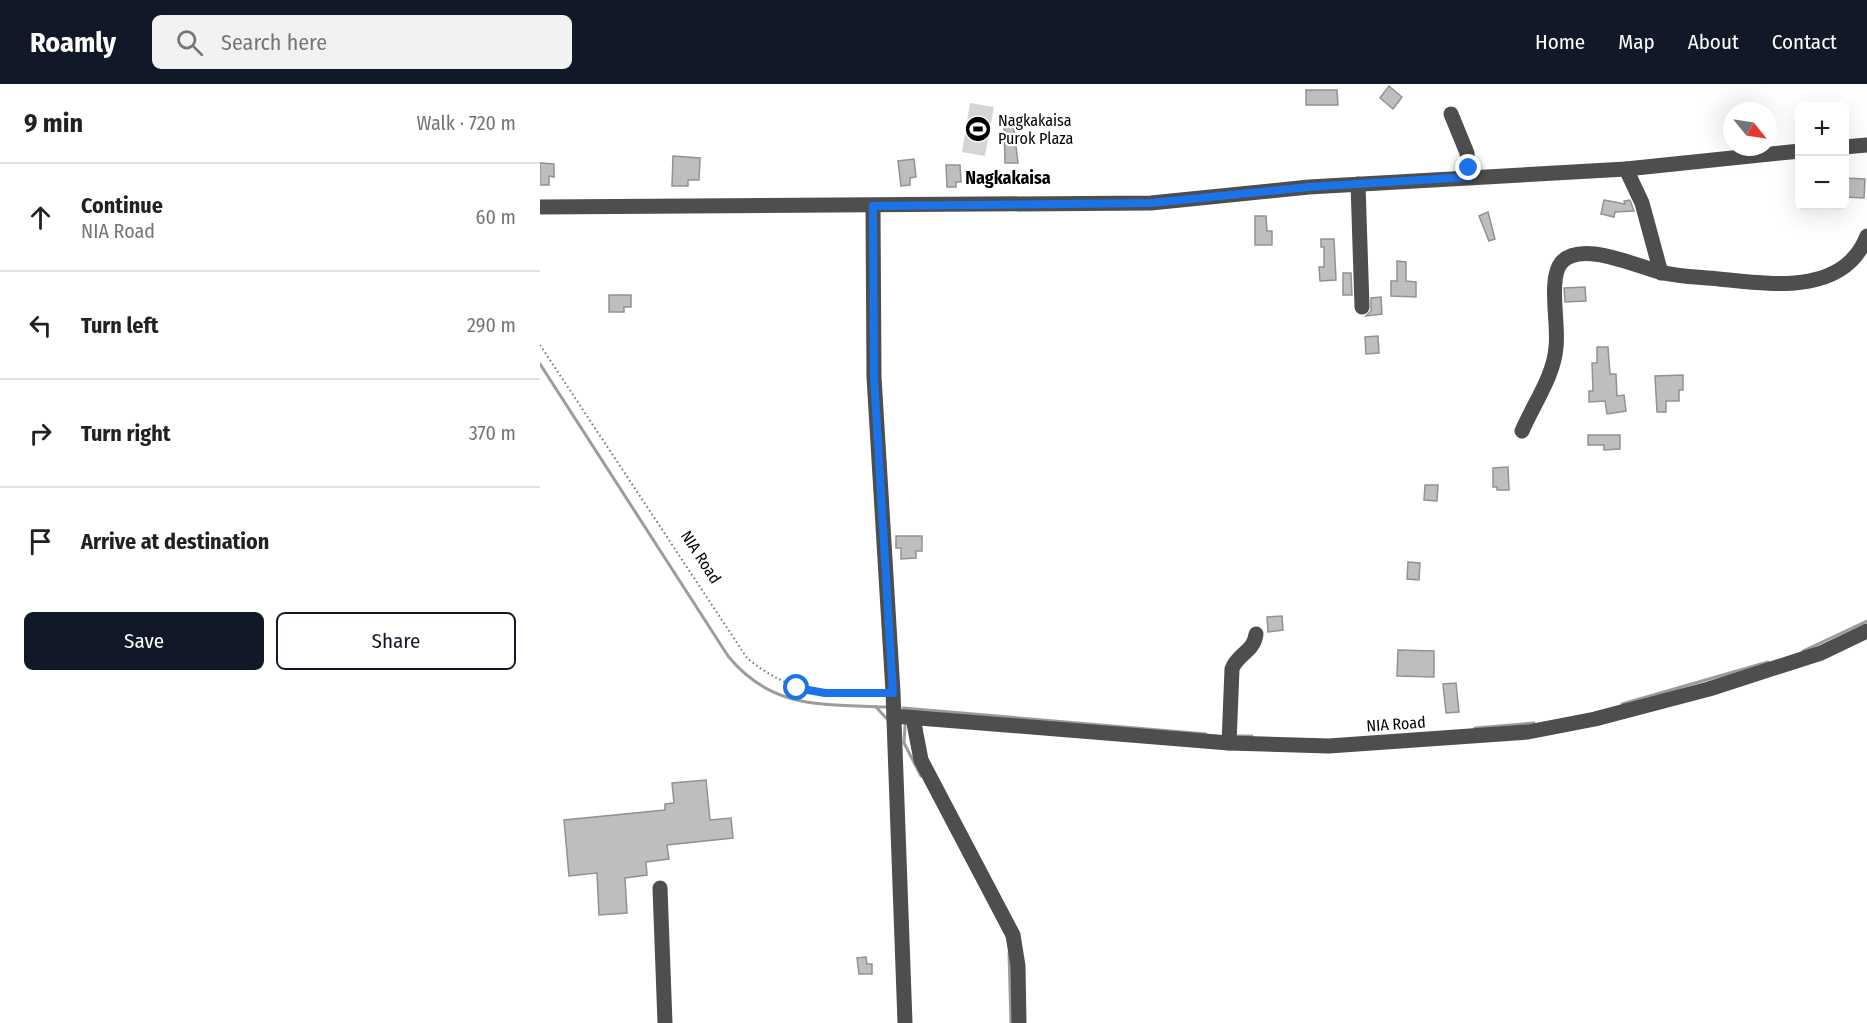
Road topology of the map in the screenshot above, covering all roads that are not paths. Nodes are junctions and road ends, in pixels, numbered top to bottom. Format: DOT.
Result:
graph roads {
  1 [pos="1451,114"];
  2 [pos="1867,146"];
  3 [pos="1849,147"];
  4 [pos="1795,152"];
  5 [pos="1626,169"];
  6 [pos="1469,177"];
  7 [pos="1358,184"];
  8 [pos="873,206"];
  9 [pos="540,207"];
  10 [pos="1867,236"];
  11 [pos="1661,273"];
  12 [pos="1362,307"];
  13 [pos="1522,431"];
  14 [pos="1867,631"];
  15 [pos="1256,634"];
  16 [pos="894,716"];
  17 [pos="913,718"];
  18 [pos="1229,743"];
  19 [pos="660,888"];
  20 [pos="665,1023"];
  21 [pos="905,1023"];
  22 [pos="1019,1023"];
  1 -- 6 [label="street"];
  2 -- 3 [label="street"];
  4 -- 5 [label="street"];
  5 -- 6 [label="street"];
  5 -- 11 [label="street"];
  6 -- 7 [label="street"];
  7 -- 8 [label="street"];
  7 -- 12 [label="street"];
  8 -- 9 [label="street"];
  8 -- 16 [label="street"];
  10 -- 11 [label="street"];
  11 -- 13 [label="street"];
  14 -- 18 [label="street, NIA Road"];
  15 -- 18 [label="street"];
  16 -- 17 [label="street, NIA Road"];
  16 -- 21 [label="street"];
  17 -- 18 [label="street, NIA Road"];
  17 -- 22 [label="street"];
  19 -- 20 [label="street"];
}
